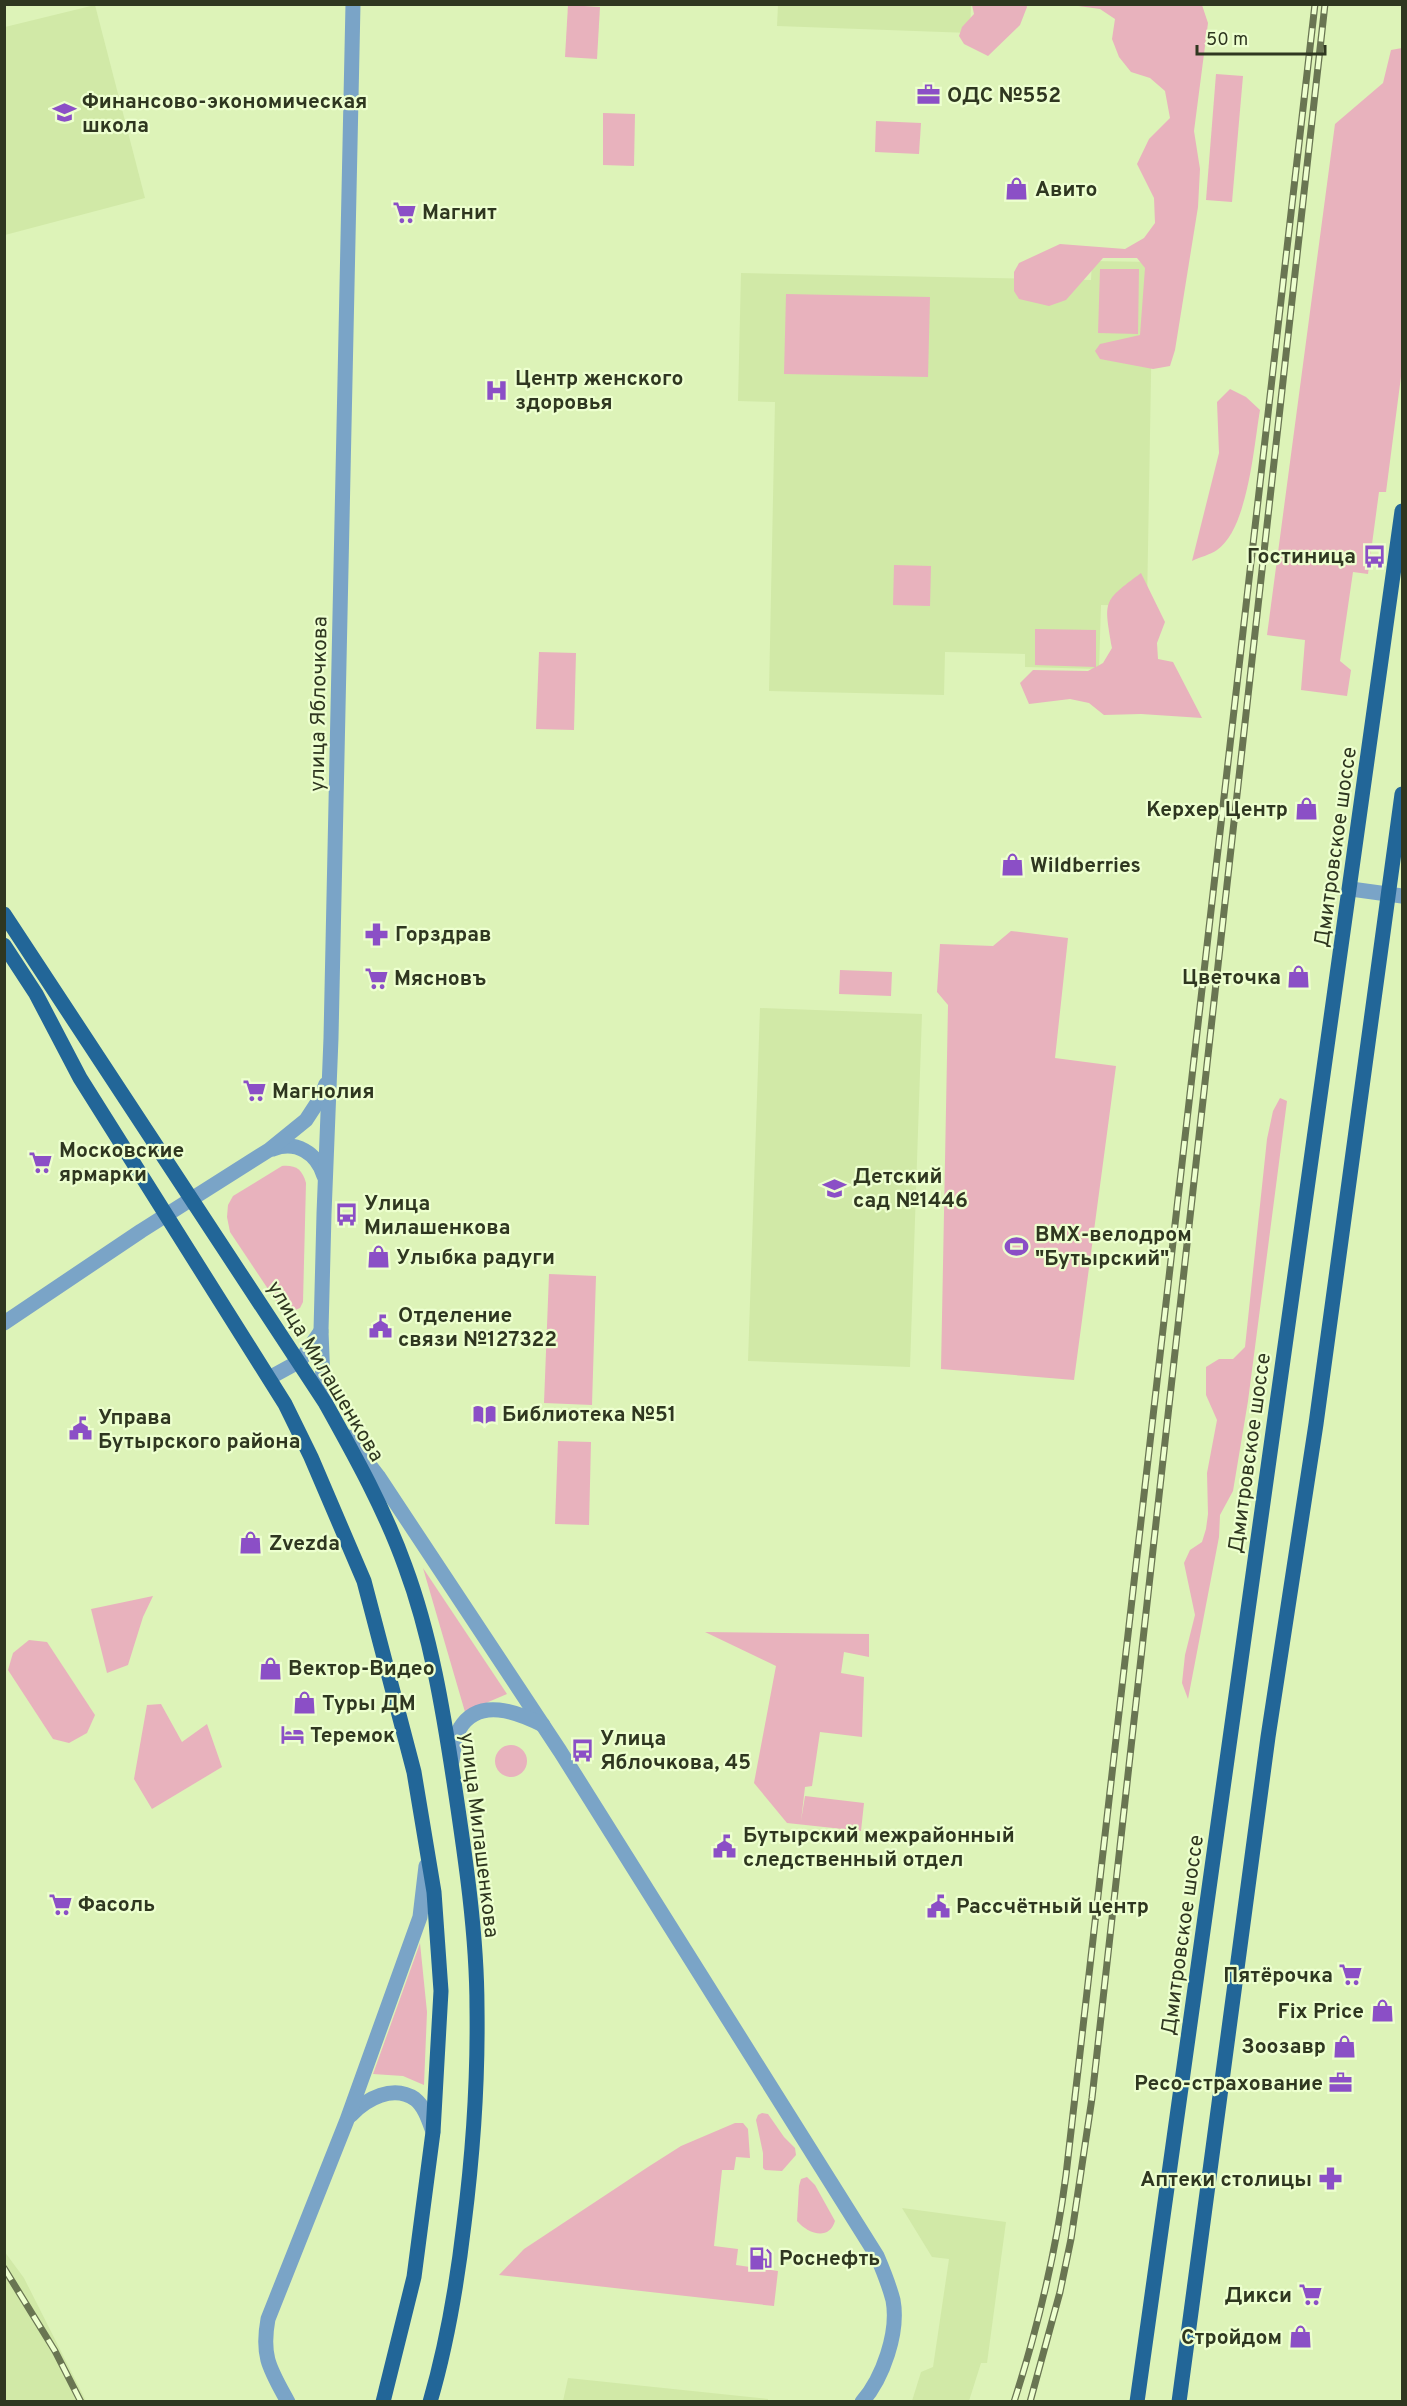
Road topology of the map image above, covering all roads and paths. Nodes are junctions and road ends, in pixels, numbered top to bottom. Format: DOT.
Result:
graph roads {
  1 [pos="353,4"];
  2 [pos="1402,511"];
  3 [pos="1402,794"];
  4 [pos="1351,889"];
  5 [pos="1396,895"];
  6 [pos="4,914"];
  7 [pos="4,945"];
  8 [pos="330,1073"];
  9 [pos="269,1150"];
  10 [pos="324,1179"];
  11 [pos="192,1198"];
  12 [pos="167,1215"];
  13 [pos="4,1323"];
  14 [pos="321,1330"];
  15 [pos="300,1361"];
  16 [pos="269,1378"];
  17 [pos="326,1404"];
  18 [pos="340,1429"];
  19 [pos="543,1725"];
  20 [pos="452,1767"];
  21 [pos="427,1839"];
  22 [pos="347,2120"];
  23 [pos="433,2132"];
  24 [pos="288,2402"];
  25 [pos="383,2402"];
  26 [pos="430,2402"];
  27 [pos="862,2402"];
  28 [pos="1137,2402"];
  29 [pos="1179,2402"];
  1 -- 8 [label="street, улица Яблочкова"];
  2 -- 4 [label="main road, Дмитровское шоссе"];
  3 -- 5 [label="main road"];
  4 -- 5 [label="street"];
  4 -- 28 [label="main road, Дмитровское шоссе"];
  5 -- 29 [label="main road"];
  6 -- 11 [label="main road, улица Милашенкова"];
  7 -- 12 [label="main road"];
  8 -- 9 [label="street"];
  8 -- 10 [label="street, улица Яблочкова"];
  9 -- 10 [label="street"];
  9 -- 11 [label="street"];
  10 -- 14 [label="street, улица Яблочкова"];
  11 -- 12 [label="street"];
  11 -- 15 [label="main road, улица Милашенкова"];
  12 -- 13 [label="street"];
  12 -- 16 [label="main road"];
  14 -- 15 [label="street"];
  14 -- 17 [label="street, улица Яблочкова"];
  15 -- 16 [label="street"];
  15 -- 17 [label="main road, улица Милашенкова"];
  16 -- 21 [label="main road"];
  17 -- 18 [label="main road, улица Милашенкова"];
  18 -- 19 [label="street"];
  18 -- 20 [label="main road, улица Милашенкова"];
  19 -- 20 [label="street"];
  19 -- 27 [label="street"];
  20 -- 26 [label="main road, улица Милашенкова"];
  21 -- 22 [label="street"];
  21 -- 23 [label="main road"];
  22 -- 23 [label="street"];
  22 -- 24 [label="street"];
  23 -- 25 [label="main road"];
}
